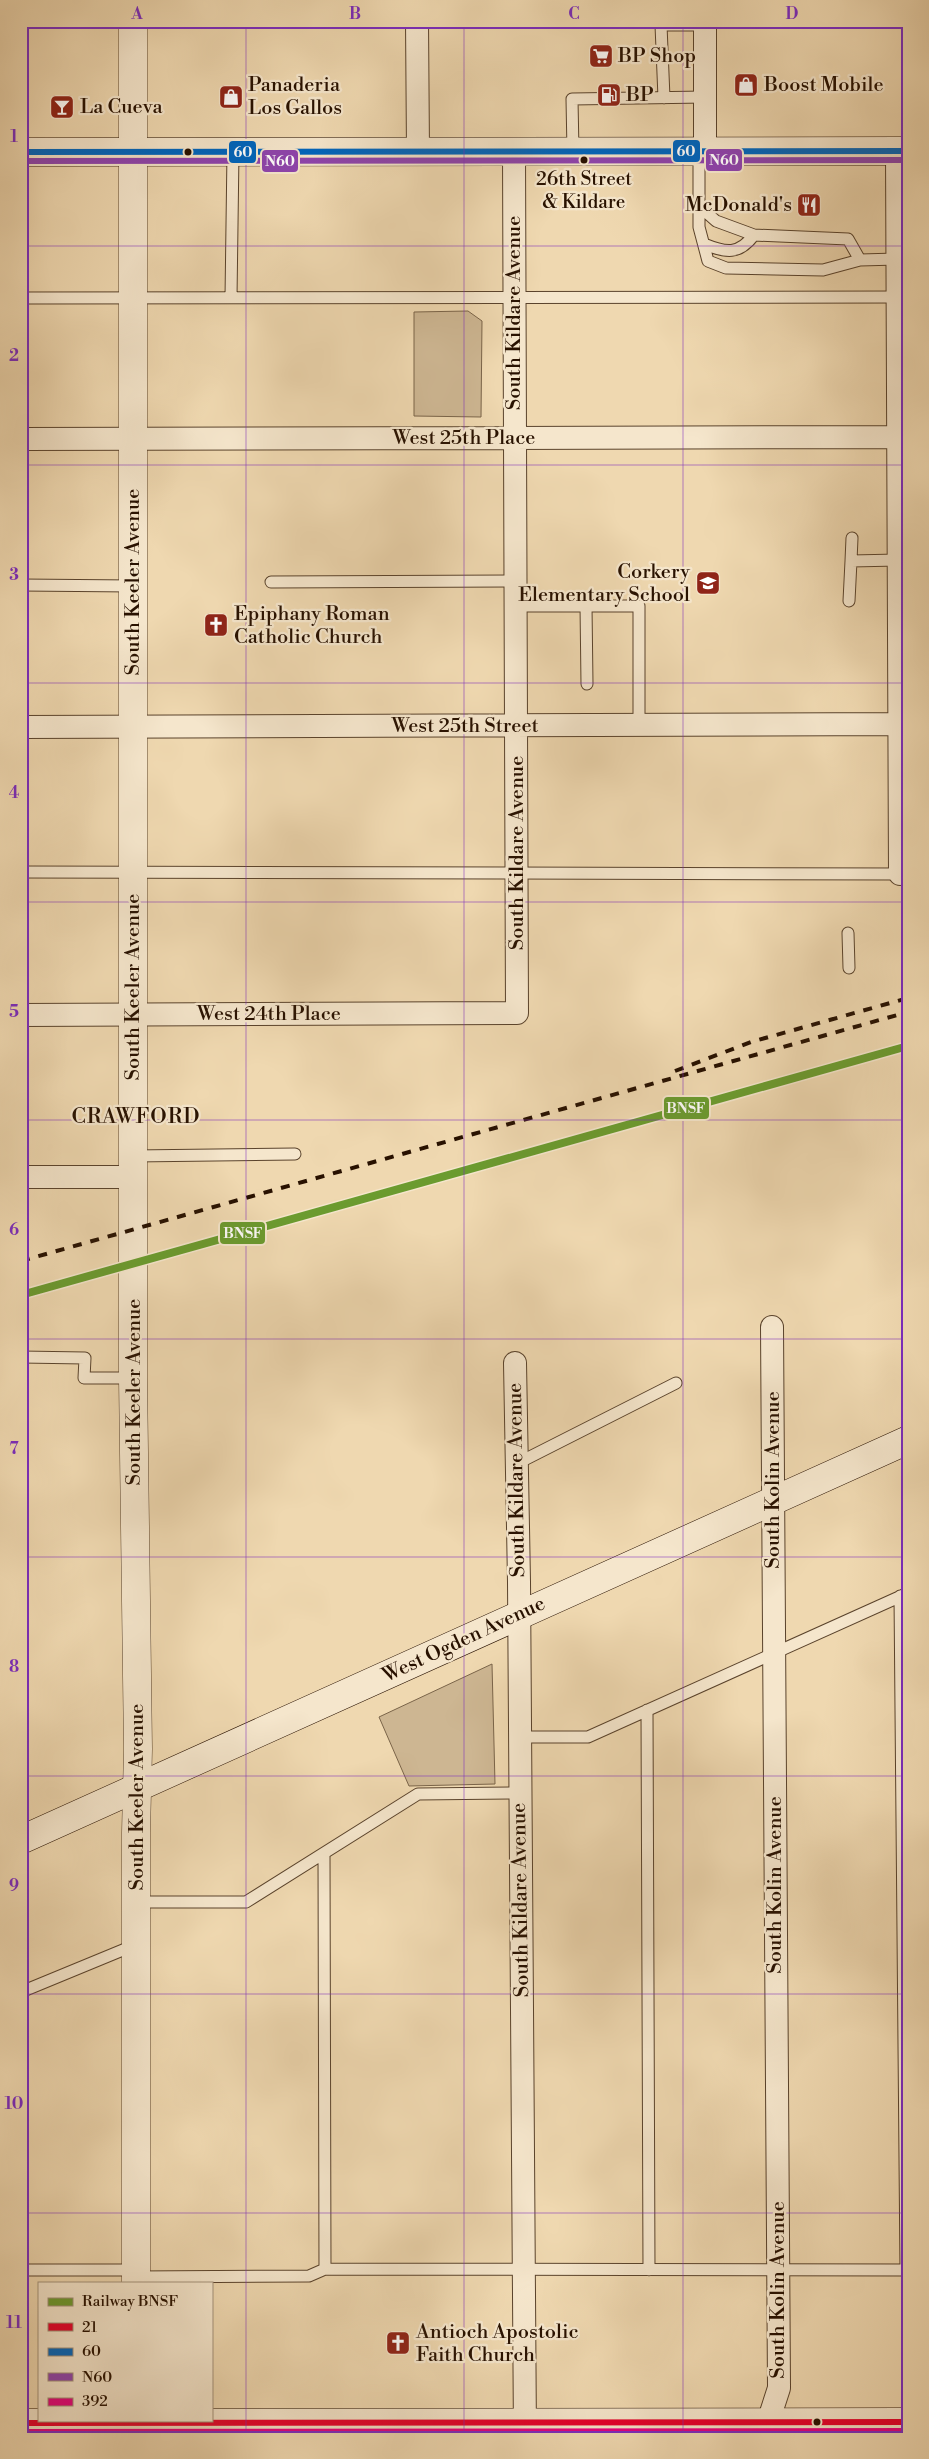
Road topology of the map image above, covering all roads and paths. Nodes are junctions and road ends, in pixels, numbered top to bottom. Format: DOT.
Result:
graph roads {
  1 [pos="132,21"];
  2 [pos="417,21"];
  3 [pos="705,23"];
  4 [pos="664,98"];
  5 [pos="705,98"];
  6 [pos="702,151"];
  7 [pos="902,151"];
  8 [pos="21,152"];
  9 [pos="133,152"];
  10 [pos="233,152"];
  11 [pos="418,152"];
  12 [pos="514,152"];
  13 [pos="573,152"];
  14 [pos="699,206"];
  15 [pos="754,236"];
  16 [pos="704,244"];
  17 [pos="897,259"];
  18 [pos="860,260"];
  19 [pos="902,297"];
  20 [pos="21,298"];
  21 [pos="133,298"];
  22 [pos="232,298"];
  23 [pos="514,298"];
  24 [pos="903,437"];
  25 [pos="515,438"];
  26 [pos="21,439"];
  27 [pos="134,439"];
  28 [pos="852,538"];
  29 [pos="851,561"];
  30 [pos="902,574"];
  31 [pos="516,581"];
  32 [pos="271,582"];
  33 [pos="21,585"];
  34 [pos="133,586"];
  35 [pos="849,601"];
  36 [pos="516,606"];
  37 [pos="586,606"];
  38 [pos="587,684"];
  39 [pos="904,724"];
  40 [pos="639,725"];
  41 [pos="516,726"];
  42 [pos="21,727"];
  43 [pos="133,727"];
  44 [pos="21,872"];
  45 [pos="132,873"];
  46 [pos="517,873"];
  47 [pos="904,874"];
  48 [pos="848,933"];
  49 [pos="848,968"];
  50 [pos="132,1014"];
  51 [pos="517,1014"];
  52 [pos="21,1015"];
  53 [pos="295,1154"];
  54 [pos="133,1167"];
  55 [pos="21,1177"];
  56 [pos="772,1327"];
  57 [pos="21,1357"];
  58 [pos="515,1363"];
  59 [pos="133,1378"];
  60 [pos="676,1383"];
  61 [pos="908,1440"];
  62 [pos="518,1463"];
  63 [pos="772,1501"];
  64 [pos="904,1594"];
  65 [pos="519,1615"];
  66 [pos="774,1654"];
  67 [pos="647,1710"];
  68 [pos="520,1737"];
  69 [pos="138,1788"];
  70 [pos="520,1792"];
  71 [pos="21,1840"];
  72 [pos="324,1853"];
  73 [pos="136,1902"];
  74 [pos="136,1945"];
  75 [pos="21,1992"];
  76 [pos="325,2269"];
  77 [pos="21,2270"];
  78 [pos="526,2270"];
  79 [pos="648,2270"];
  80 [pos="778,2270"];
  81 [pos="907,2270"];
  82 [pos="136,2276"];
  83 [pos="908,2422"];
  84 [pos="21,2423"];
  85 [pos="137,2427"];
  86 [pos="525,2430"];
  87 [pos="763,2430"];
  1 -- 9 [label="main road, South Keeler Avenue"];
  2 -- 11 [label="street"];
  3 -- 4 [label="lane"];
  3 -- 5 [label="street"];
  4 -- 5 [label="lane"];
  4 -- 13 [label="lane"];
  5 -- 6 [label="street"];
  6 -- 7 [label="main road"];
  6 -- 13 [label="main road"];
  6 -- 14 [label="lane"];
  7 -- 17 [label="street"];
  8 -- 9 [label="main road"];
  9 -- 10 [label="main road"];
  9 -- 21 [label="main road, South Keeler Avenue"];
  10 -- 11 [label="main road"];
  10 -- 22 [label="lane"];
  11 -- 12 [label="main road"];
  12 -- 13 [label="main road"];
  12 -- 23 [label="street, South Kildare Avenue"];
  14 -- 15 [label="lane"];
  14 -- 16 [label="lane"];
  15 -- 16 [label="lane"];
  15 -- 18 [label="lane"];
  16 -- 18 [label="lane"];
  17 -- 18 [label="lane"];
  17 -- 19 [label="street"];
  19 -- 23 [label="lane"];
  19 -- 24 [label="street"];
  20 -- 21 [label="lane"];
  21 -- 22 [label="lane"];
  21 -- 27 [label="main road, South Keeler Avenue"];
  22 -- 23 [label="lane"];
  23 -- 25 [label="street, South Kildare Avenue"];
  24 -- 25 [label="street, West 25th Place"];
  24 -- 30 [label="street"];
  25 -- 27 [label="street, West 25th Place"];
  25 -- 31 [label="street, South Kildare Avenue"];
  26 -- 27 [label="street, West 25th Place"];
  27 -- 34 [label="main road, South Keeler Avenue"];
  28 -- 29 [label="lane"];
  29 -- 30 [label="lane"];
  29 -- 35 [label="lane"];
  30 -- 39 [label="street"];
  31 -- 32 [label="lane"];
  31 -- 36 [label="street, South Kildare Avenue"];
  33 -- 34 [label="lane"];
  34 -- 43 [label="main road, South Keeler Avenue"];
  36 -- 37 [label="lane"];
  36 -- 41 [label="street, South Kildare Avenue"];
  37 -- 38 [label="lane"];
  37 -- 40 [label="lane"];
  39 -- 40 [label="street, West 25th Street"];
  39 -- 47 [label="street"];
  40 -- 41 [label="street, West 25th Street"];
  41 -- 43 [label="street, West 25th Street"];
  41 -- 46 [label="street, South Kildare Avenue"];
  42 -- 43 [label="street, West 25th Street"];
  43 -- 45 [label="main road, South Keeler Avenue"];
  44 -- 45 [label="lane"];
  45 -- 46 [label="lane"];
  45 -- 50 [label="main road, South Keeler Avenue"];
  46 -- 47 [label="lane"];
  46 -- 51 [label="street, South Kildare Avenue"];
  48 -- 49 [label="lane"];
  50 -- 51 [label="street, West 24th Place"];
  50 -- 52 [label="street, West 24th Place"];
  50 -- 54 [label="main road, South Keeler Avenue"];
  53 -- 54 [label="lane"];
  54 -- 55 [label="street"];
  54 -- 59 [label="main road, South Keeler Avenue"];
  56 -- 63 [label="street, South Kolin Avenue"];
  57 -- 59 [label="lane"];
  58 -- 62 [label="street, South Kildare Avenue"];
  59 -- 69 [label="main road, South Keeler Avenue"];
  60 -- 62 [label="lane"];
  61 -- 63 [label="main road, West Ogden Avenue"];
  62 -- 65 [label="street, South Kildare Avenue"];
  63 -- 65 [label="main road, West Ogden Avenue"];
  63 -- 66 [label="street, South Kolin Avenue"];
  64 -- 66 [label="lane"];
  64 -- 81 [label="lane"];
  65 -- 68 [label="street, South Kildare Avenue"];
  65 -- 69 [label="main road, West Ogden Avenue"];
  66 -- 67 [label="lane"];
  66 -- 80 [label="street, South Kolin Avenue"];
  67 -- 68 [label="lane"];
  67 -- 79 [label="lane"];
  68 -- 70 [label="street, South Kildare Avenue"];
  69 -- 71 [label="main road, West Ogden Avenue"];
  69 -- 73 [label="main road, South Keeler Avenue"];
  70 -- 72 [label="lane"];
  70 -- 78 [label="street, South Kildare Avenue"];
  72 -- 73 [label="lane"];
  72 -- 76 [label="lane"];
  73 -- 74 [label="main road, South Keeler Avenue"];
  74 -- 75 [label="lane"];
  74 -- 82 [label="main road, South Keeler Avenue"];
  76 -- 78 [label="lane"];
  76 -- 82 [label="lane"];
  77 -- 82 [label="lane"];
  78 -- 79 [label="lane"];
  78 -- 86 [label="street, South Kildare Avenue"];
  79 -- 80 [label="lane"];
  80 -- 81 [label="lane"];
  80 -- 87 [label="street, South Kolin Avenue"];
  83 -- 87 [label="main road"];
  84 -- 85 [label="main road"];
  85 -- 86 [label="main road"];
  86 -- 87 [label="main road"];
}
